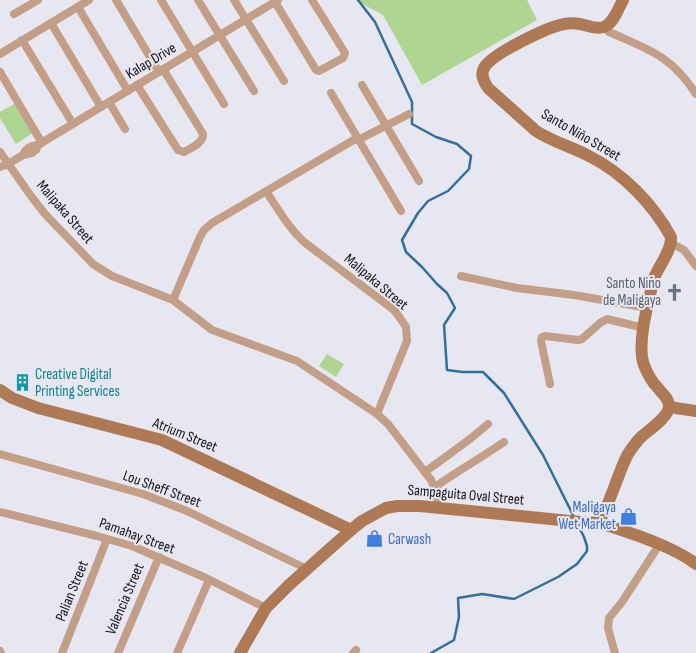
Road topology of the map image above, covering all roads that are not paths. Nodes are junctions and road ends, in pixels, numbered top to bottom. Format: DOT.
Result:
graph roads {
  1 [pos="38,0"];
  2 [pos="89,0"];
  3 [pos="116,0"];
  4 [pos="161,0"];
  5 [pos="198,0"];
  6 [pos="234,0"];
  7 [pos="312,0"];
  8 [pos="623,0"];
  9 [pos="277,1"];
  10 [pos="78,7"];
  11 [pos="14,14"];
  12 [pos="246,19"];
  13 [pos="51,23"];
  14 [pos="604,27"];
  15 [pos="220,35"];
  16 [pos="22,40"];
  17 [pos="192,52"];
  18 [pos="0,54"];
  19 [pos="161,71"];
  20 [pos="0,72"];
  21 [pos="284,81"];
  22 [pos="137,85"];
  23 [pos="362,85"];
  24 [pos="128,91"];
  25 [pos="254,91"];
  26 [pos="330,93"];
  27 [pos="696,94"];
  28 [pos="224,104"];
  29 [pos="105,105"];
  30 [pos="409,114"];
  31 [pos="73,124"];
  32 [pos="386,126"];
  33 [pos="125,130"];
  34 [pos="358,139"];
  35 [pos="40,144"];
  36 [pos="0,152"];
  37 [pos="4,165"];
  38 [pos="419,181"];
  39 [pos="266,191"];
  40 [pos="401,211"];
  41 [pos="671,244"];
  42 [pos="696,266"];
  43 [pos="461,276"];
  44 [pos="173,300"];
  45 [pos="648,308"];
  46 [pos="644,328"];
  47 [pos="550,384"];
  48 [pos="0,390"];
  49 [pos="669,407"];
  50 [pos="696,411"];
  51 [pos="377,414"];
  52 [pos="488,424"];
  53 [pos="504,442"];
  54 [pos="0,454"];
  55 [pos="425,472"];
  56 [pos="434,487"];
  57 [pos="438,507"];
  58 [pos="0,512"];
  59 [pos="597,522"];
  60 [pos="351,530"];
  61 [pos="107,539"];
  62 [pos="659,545"];
  63 [pos="159,557"];
  64 [pos="696,564"];
  65 [pos="307,569"];
  66 [pos="209,580"];
  67 [pos="263,606"];
  68 [pos="242,652"];
  69 [pos="62,653"];
  70 [pos="118,653"];
  71 [pos="177,653"];
  72 [pos="615,653"];
  1 -- 11 [label="street"];
  2 -- 10 [label="street"];
  3 -- 19 [label="street"];
  4 -- 17 [label="street"];
  5 -- 15 [label="street"];
  6 -- 12 [label="street"];
  7 -- 9 [label="street"];
  8 -- 14 [label="main road"];
  9 -- 12 [label="street, Kalap Drive"];
  10 -- 13 [label="street"];
  10 -- 24 [label="street"];
  12 -- 15 [label="street, Kalap Drive"];
  12 -- 21 [label="street"];
  13 -- 16 [label="street"];
  13 -- 29 [label="street"];
  14 -- 27 [label="street"];
  14 -- 41 [label="main road, Santo Niño Street"];
  15 -- 17 [label="street, Kalap Drive"];
  15 -- 25 [label="street"];
  16 -- 18 [label="street"];
  16 -- 31 [label="street"];
  17 -- 19 [label="street, Kalap Drive"];
  17 -- 28 [label="street"];
  19 -- 22 [label="street, Kalap Drive"];
  19 -- 22 [label="street"];
  20 -- 35 [label="street"];
  22 -- 24 [label="street, Kalap Drive"];
  23 -- 32 [label="street"];
  24 -- 29 [label="street, Kalap Drive"];
  26 -- 34 [label="street"];
  29 -- 31 [label="street, Kalap Drive"];
  29 -- 33 [label="street"];
  30 -- 32 [label="street"];
  31 -- 35 [label="street, Kalap Drive"];
  32 -- 34 [label="street"];
  32 -- 38 [label="street"];
  34 -- 39 [label="street"];
  34 -- 40 [label="street"];
  35 -- 37 [label="street, Kalap Drive"];
  36 -- 37 [label="street, Malipaka Street"];
  37 -- 44 [label="street, Malipaka Street"];
  39 -- 44 [label="street"];
  39 -- 51 [label="street, Malipaka Street"];
  41 -- 42 [label="street"];
  41 -- 45 [label="main road"];
  43 -- 45 [label="street"];
  44 -- 51 [label="street, Malipaka Street"];
  45 -- 46 [label="main road"];
  46 -- 47 [label="street"];
  46 -- 49 [label="main road"];
  48 -- 60 [label="main road, Atrium Street"];
  49 -- 50 [label="main road"];
  49 -- 59 [label="main road"];
  51 -- 55 [label="street, Malipaka Street"];
  52 -- 55 [label="street"];
  53 -- 56 [label="street"];
  54 -- 65 [label="street, Lou Sheff Street"];
  55 -- 56 [label="street, Malipaka Street"];
  56 -- 57 [label="street, Malipaka Street"];
  57 -- 59 [label="main road, Sampaguita Oval Street"];
  57 -- 60 [label="main road, Sampaguita Oval Street"];
  58 -- 61 [label="street, Pamahay Street"];
  59 -- 62 [label="main road, Sampaguita Oval Street"];
  60 -- 65 [label="main road, Sampaguita Oval Street"];
  61 -- 63 [label="street, Pamahay Street"];
  61 -- 69 [label="street, Palian Street"];
  62 -- 64 [label="main road, Sampaguita Oval Street"];
  62 -- 72 [label="street"];
  63 -- 66 [label="street, Pamahay Street"];
  63 -- 70 [label="street, Valencia Street"];
  65 -- 67 [label="main road, Sampaguita Oval Street"];
  66 -- 67 [label="street, Pamahay Street"];
  66 -- 71 [label="street"];
  67 -- 68 [label="main road, Sampaguita Oval Street"];
}
